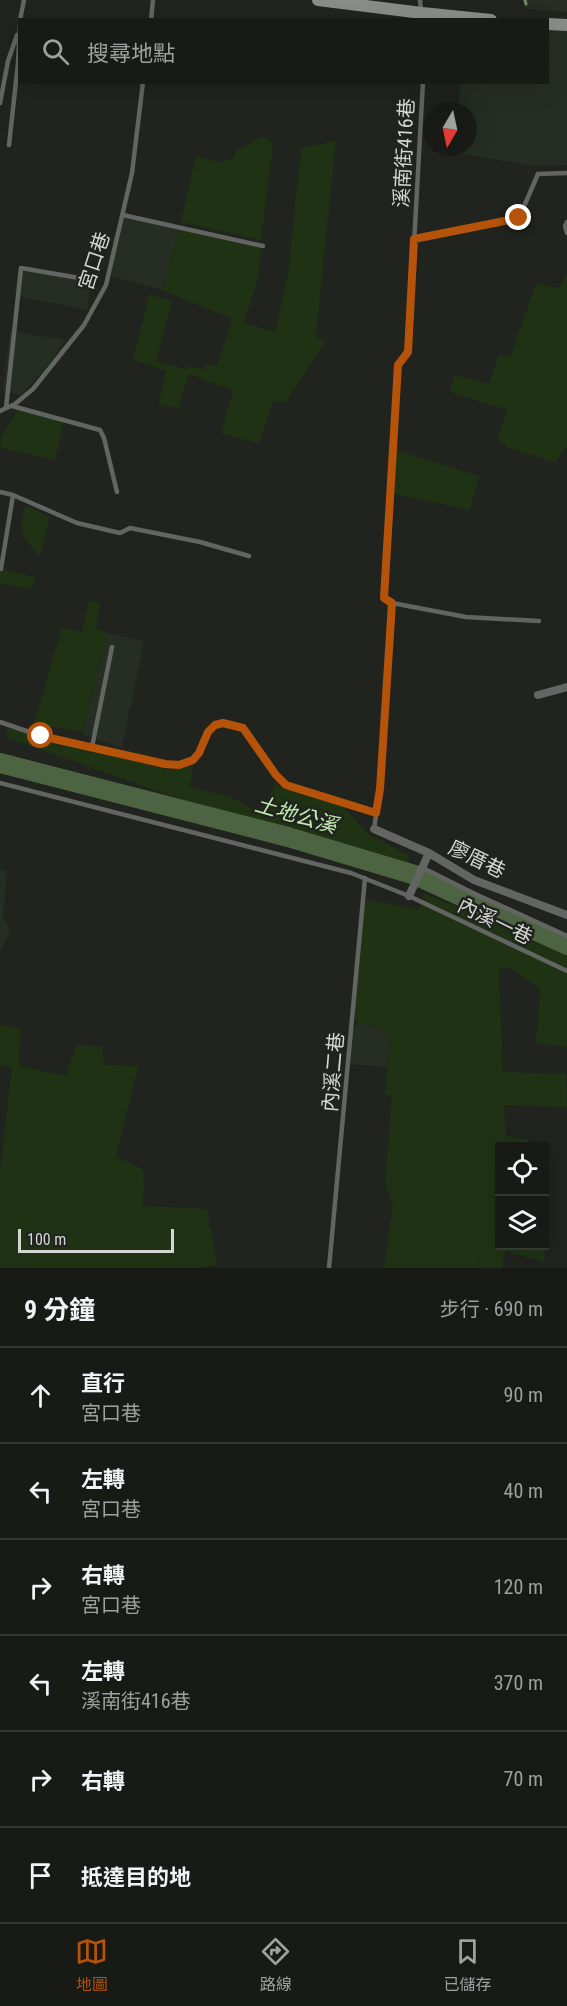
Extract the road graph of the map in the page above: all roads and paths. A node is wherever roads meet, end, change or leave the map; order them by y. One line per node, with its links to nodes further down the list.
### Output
1 (24, 0): 6 (lane)
2 (153, 0): 7 (lane)
3 (318, 0): 5 (street)
4 (420, 0): 5 (lane)
5 (422, 16): 8 (street)
6 (20, 18)
7 (151, 18)
8 (457, 18)
9 (549, 24): 10 (street)
10 (567, 26)
11 (18, 27): 15 (lane)
12 (18, 63): 17 (lane)
13 (143, 84): 19 (lane, 宮口巷)
14 (423, 84): 22 (lane, 溪南街416巷)
15 (0, 95): 16 (lane)
16 (0, 103)
17 (9, 145)
18 (567, 173): 22 (lane)
19 (123, 215): 23 (lane); 25 (lane, 宮口巷)
20 (567, 222): 21 (lane)
21 (567, 233)
22 (414, 239): 32 (lane, 溪南街416巷)
23 (263, 246)
24 (86, 279): 26 (lane)
25 (12, 405): 26 (lane, 宮口巷); 28 (lane)
26 (3, 410)
27 (0, 492): 29 (lane)
28 (117, 492)
29 (13, 495): 30 (lane); 31 (lane)
30 (249, 556)
31 (1, 569)
32 (392, 603): 33 (lane); 40 (lane, 溪南街416巷)
33 (539, 621)
34 (112, 647): 38 (lane)
35 (567, 687): 36 (street)
36 (538, 695)
37 (0, 722): 38 (lane)
38 (92, 747): 40 (lane)
39 (0, 783): 44 (lane, 內溪一巷)
40 (376, 813): 41 (lane, 溪南街416巷)
41 (374, 829): 42 (street, 廖厝巷)
42 (429, 853): 43 (street); 46 (street, 廖厝巷)
43 (423, 868): 45 (street); 47 (lane)
44 (365, 878): 45 (lane, 內溪一巷); 49 (lane, 內溪二巷)
45 (412, 893): 48 (lane, 內溪一巷)
46 (567, 915)
47 (567, 936)
48 (567, 971)
49 (329, 1268)

